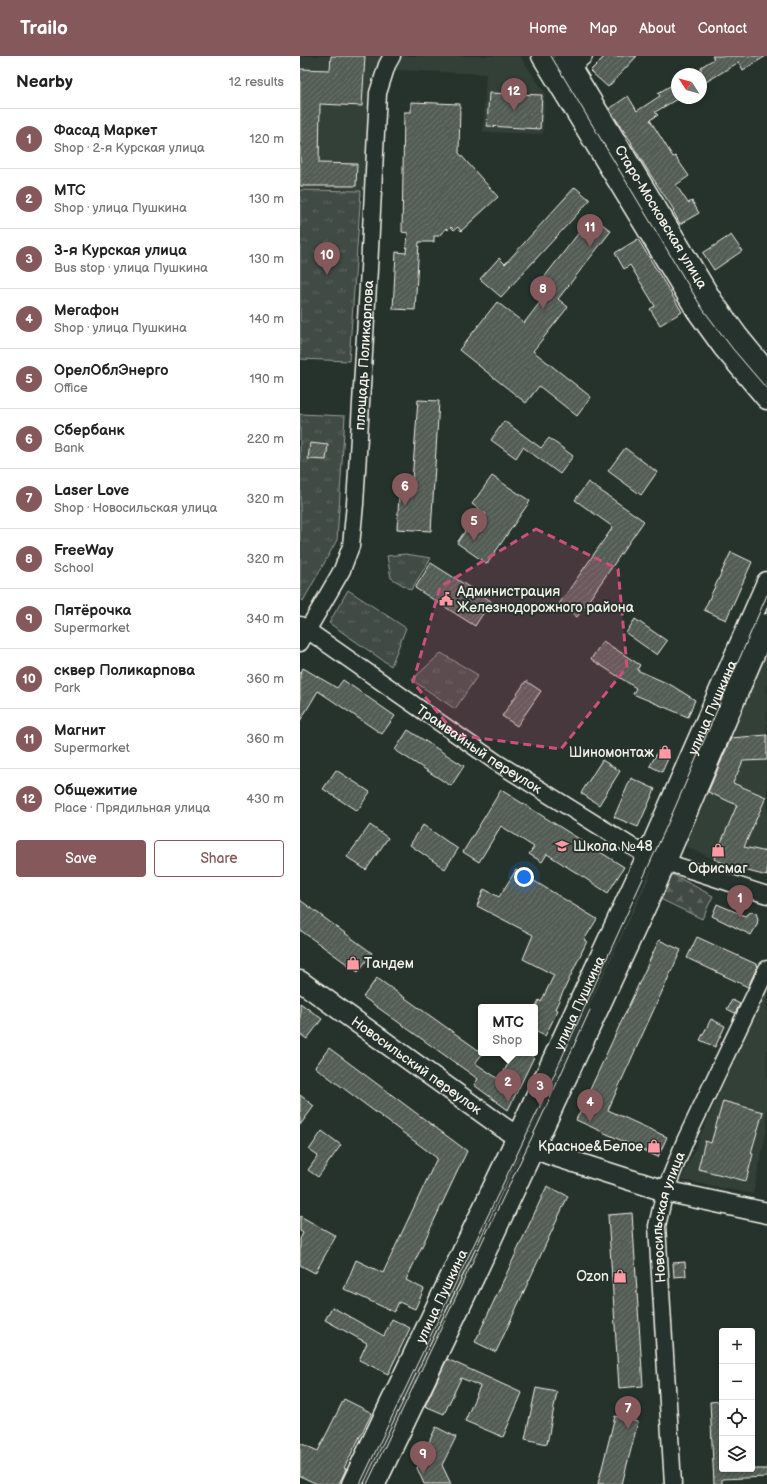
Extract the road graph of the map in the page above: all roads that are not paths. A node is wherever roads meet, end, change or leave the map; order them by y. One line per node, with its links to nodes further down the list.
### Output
1 (392, 56): 8 (street, площадь Поликарпова)
2 (542, 56): 3 (main road)
3 (569, 65): 4 (main road, Старо-Московская улица); 5 (main road)
4 (767, 372)
5 (767, 399)
6 (767, 582): 9 (main road, улица Пушкина)
7 (767, 624): 10 (main road, улица Пушкина)
8 (302, 633): 9 (street, Трамвайный переулок)
9 (647, 856): 10 (street, Трамвайный переулок); 14 (main road, улица Пушкина)
10 (665, 863): 11 (street, Трамвайный переулок); 15 (main road, улица Пушкина)
11 (767, 895)
12 (767, 969): 16 (street, Новосильская улица)
13 (300, 982): 14 (main road, Новосильский переулок)
14 (517, 1137): 15 (main road, Новосильский переулок); 18 (main road, улица Пушкина)
15 (534, 1148): 16 (main road, Новосильский переулок); 19 (main road, улица Пушкина)
16 (665, 1191): 17 (main road, Новосильский переулок); 20 (street, Новосильская улица)
17 (767, 1213)
18 (352, 1484)
19 (375, 1484)
20 (673, 1484)

